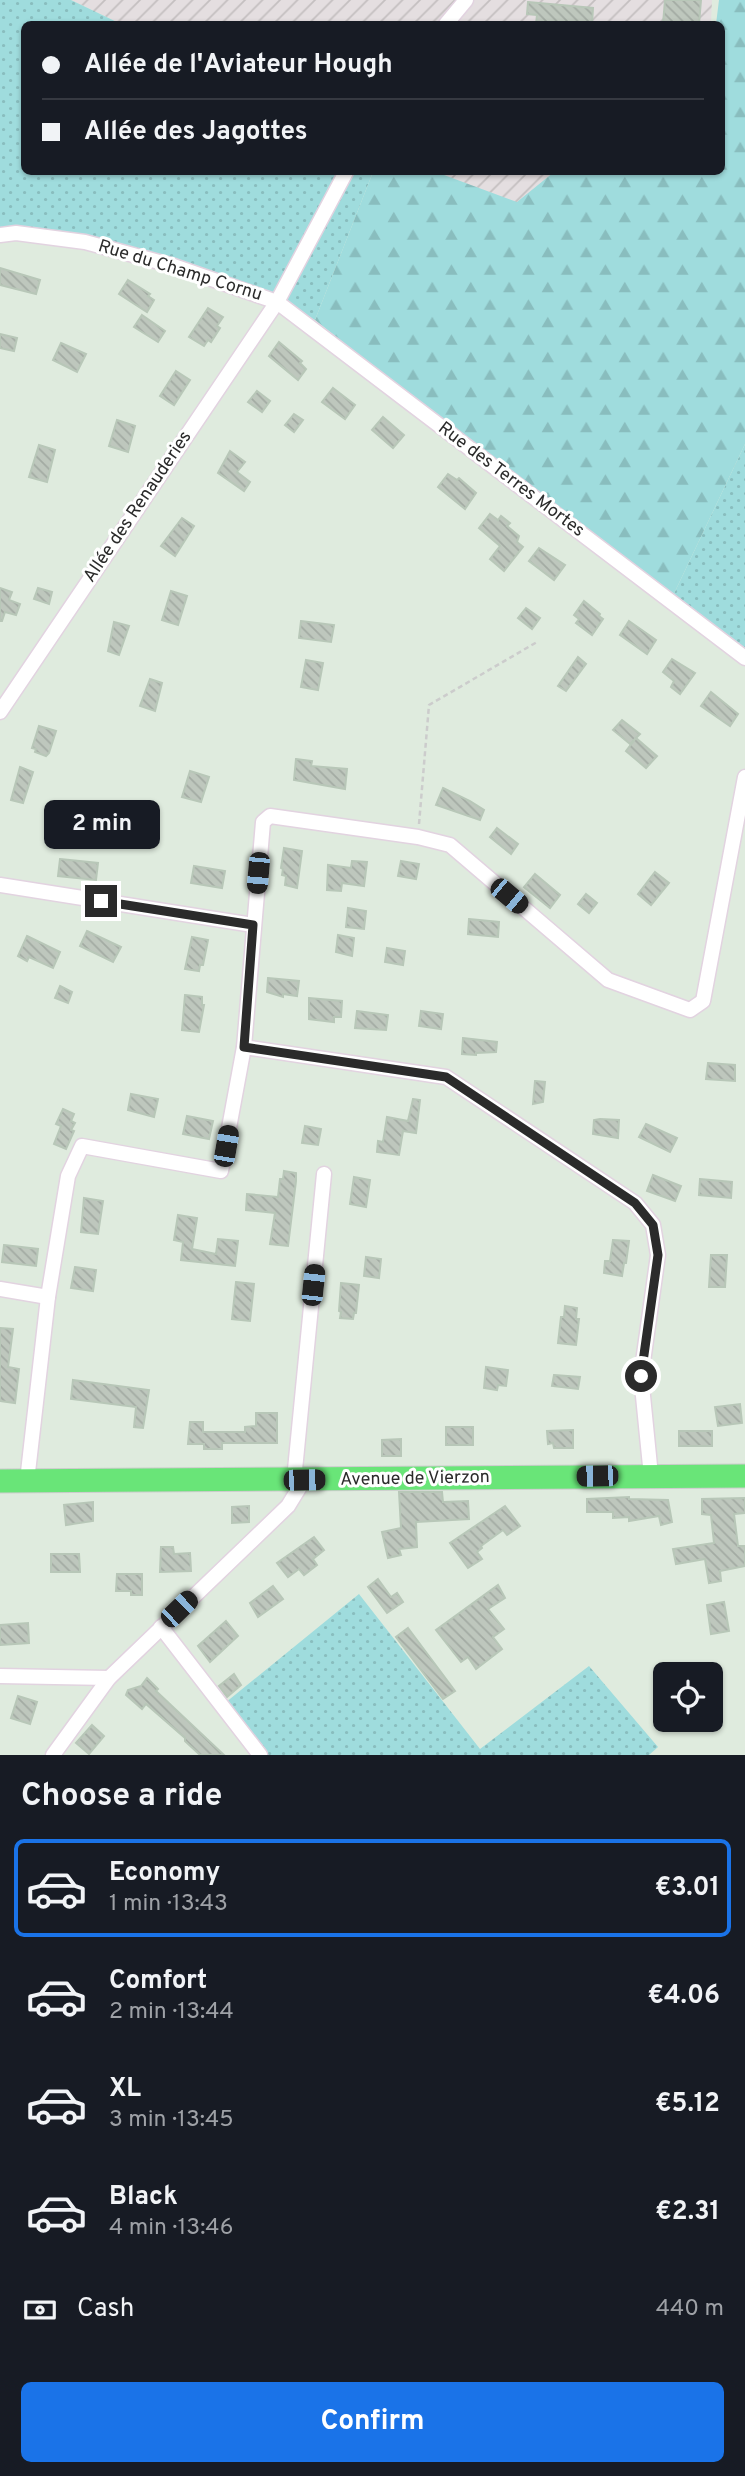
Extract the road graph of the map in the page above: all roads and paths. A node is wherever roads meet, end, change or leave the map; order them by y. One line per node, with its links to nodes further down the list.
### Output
1 (466, 0): 2 (street)
2 (448, 21)
3 (344, 175): 5 (street, Allée des Renauderies)
4 (0, 235): 5 (street, Rue du Champ Cornu)
5 (277, 302): 7 (street, Rue des Terres Mortes); 8 (street, Allée des Renauderies)
6 (537, 642): 10 (path)
7 (745, 658)
8 (0, 712)
9 (745, 777): 10 (street)
10 (418, 837): 12 (street)
11 (0, 885): 12 (street)
12 (253, 925): 13 (street)
13 (244, 1047): 16 (street); 17 (street)
14 (324, 1174): 19 (street)
15 (0, 1289): 16 (street)
16 (48, 1297): 21 (street)
17 (651, 1476): 18 (main road, Avenue de Vierzon); 19 (main road, Avenue de Vierzon)
18 (745, 1476)
19 (299, 1480): 21 (main road, Avenue de Vierzon); 22 (street)
20 (0, 1481): 21 (main road, Avenue de Vierzon)
21 (27, 1481)
22 (161, 1627): 24 (street); 26 (street)
23 (0, 1676): 24 (street)
24 (109, 1678): 25 (street)
25 (53, 1755)
26 (260, 1755)

